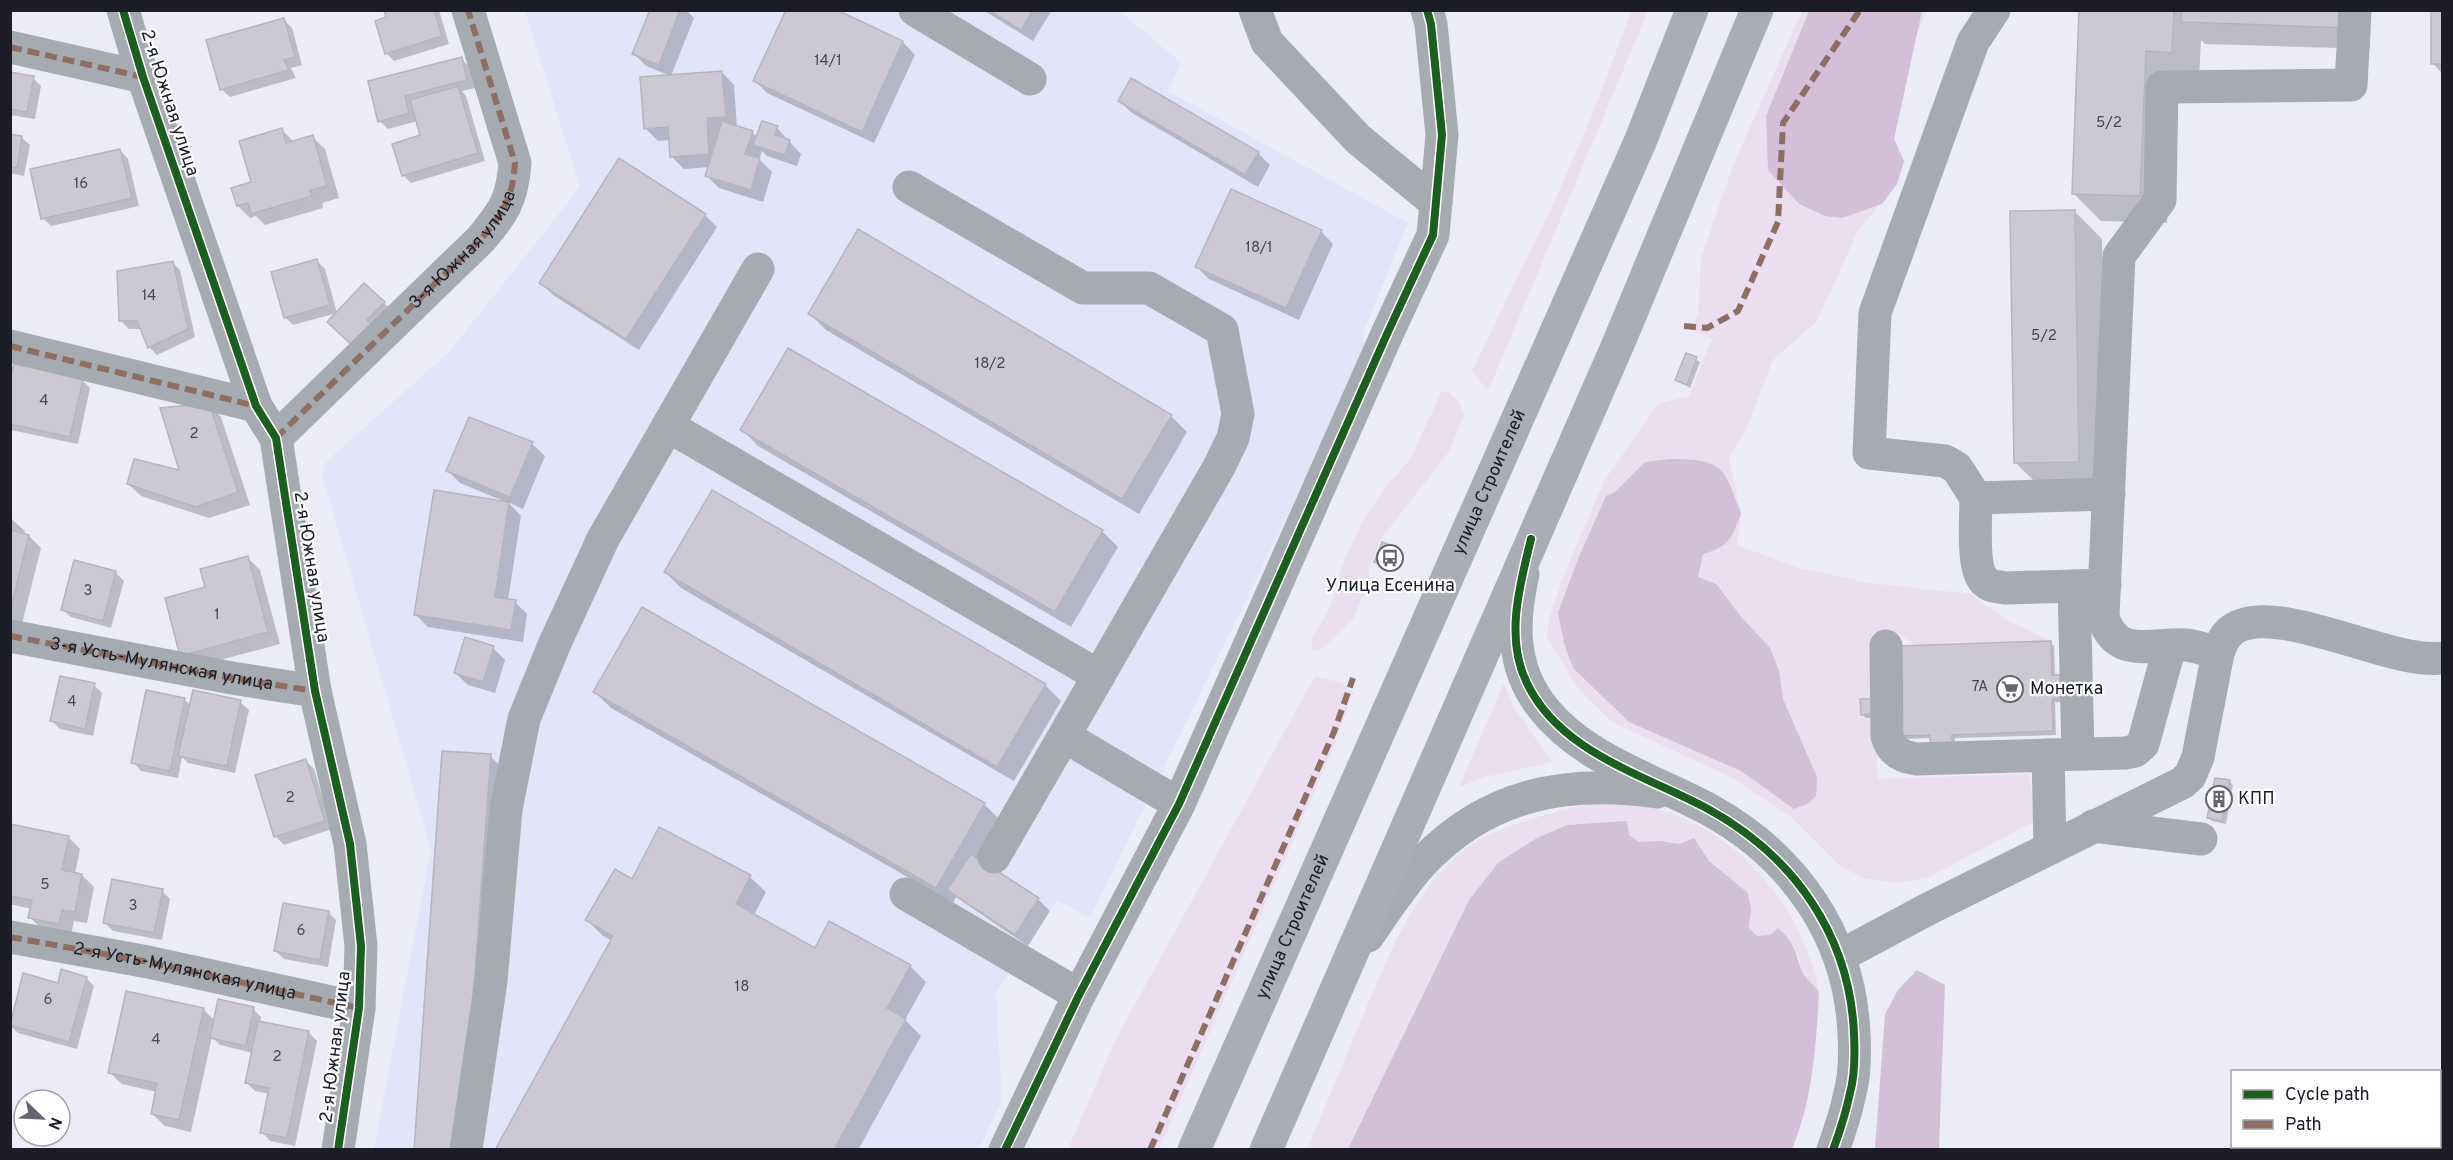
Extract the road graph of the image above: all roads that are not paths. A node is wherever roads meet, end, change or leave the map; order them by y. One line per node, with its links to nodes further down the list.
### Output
1 (123, 10): 11 (street, 2-я Южная улица)
2 (468, 10): 19 (street, 3-я Южная улица)
3 (915, 10): 12 (street)
4 (1255, 10): 14 (street)
5 (1427, 10): 14 (street)
6 (1692, 10): 49 (main road, улица Строителей)
7 (1757, 10): 22 (main road)
8 (1994, 10): 21 (street)
9 (2355, 10): 20 (street)
10 (10, 47): 11 (street)
11 (143, 77): 17 (street, 2-я Южная улица)
12 (1030, 79)
13 (909, 187): 29 (street)
14 (1436, 203): 34 (street)
15 (758, 270): 18 (street)
16 (10, 346): 17 (street)
17 (256, 406): 19 (street, 2-я Южная улица)
18 (668, 426): 29 (street); 47 (street)
19 (276, 438): 30 (street, 2-я Южная улица)
20 (2109, 494): 21 (street); 23 (street)
21 (1976, 498): 23 (street)
22 (1531, 539): 33 (street); 42 (main road)
23 (2089, 585): 26 (street); 32 (street)
24 (10, 636): 30 (street, 3-я Усть-Мулянская улица)
25 (1886, 646): 32 (street)
26 (2170, 646): 27 (street); 32 (street)
27 (2218, 653): 28 (street); 35 (street)
28 (2442, 658)
29 (1099, 676): 31 (street)
30 (315, 691): 44 (street, 2-я Южная улица)
31 (1064, 736): 34 (street); 38 (street)
32 (2063, 755): 37 (street)
33 (1679, 795): 41 (street); 42 (street)
34 (1179, 804): 43 (street)
35 (2093, 826): 36 (street); 37 (street)
36 (2201, 838)
37 (2050, 848): 41 (street)
38 (994, 856)
39 (906, 894): 43 (street)
40 (10, 937): 44 (street, 2-я Усть-Мулянская улица)
41 (1840, 956): 45 (street)
42 (1335, 987): 50 (main road)
43 (1079, 995): 48 (street)
44 (359, 1008): 46 (street, 2-я Южная улица)
45 (1851, 1091): 51 (street); 52 (street)
46 (338, 1149)
47 (466, 1149)
48 (1005, 1149)
49 (1194, 1149)
50 (1266, 1149)
51 (1833, 1149)
52 (1846, 1149)

